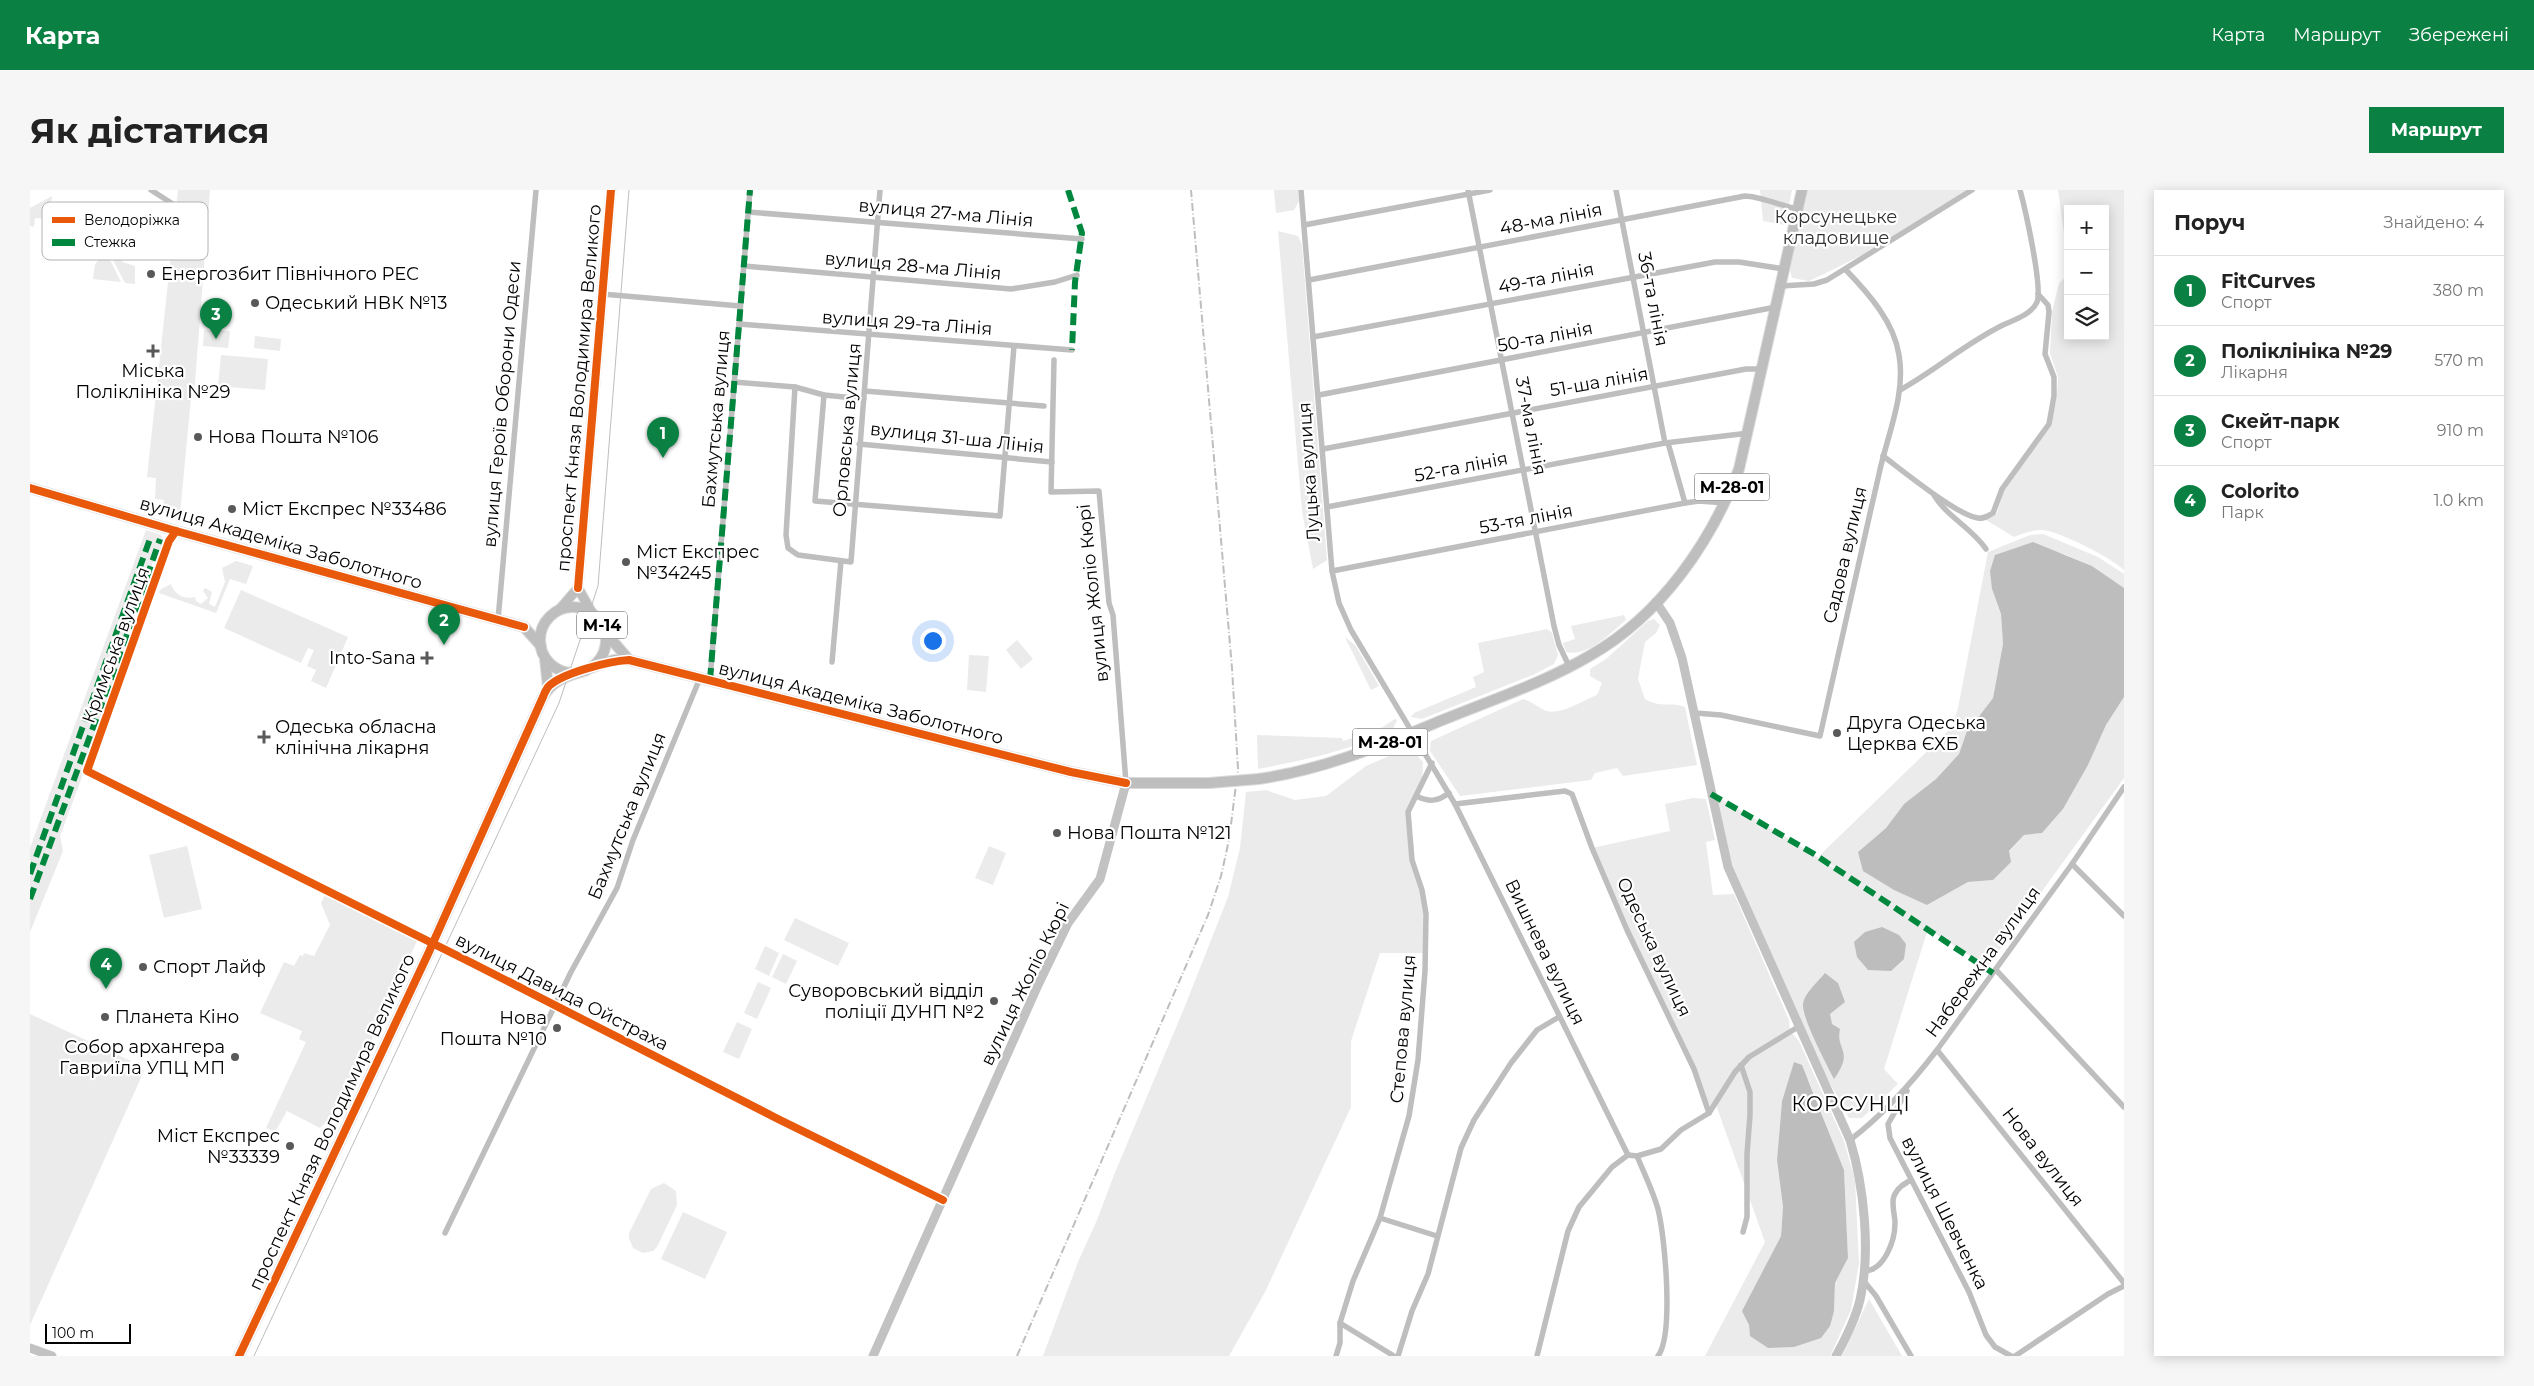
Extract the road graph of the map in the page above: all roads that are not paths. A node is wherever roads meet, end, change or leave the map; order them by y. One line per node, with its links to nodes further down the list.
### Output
1 (151, 190): 13 (street)
2 (536, 190): 78 (street, вулиця Героїв Оборони Одеси)
3 (611, 190): 29 (main road, проспект Князя Володимира Великого / М-14)
4 (750, 190): 15 (street, Бахмутська вулиця)
5 (880, 190): 17 (street, Орловська вулиця)
6 (1301, 190): 18 (street, Луцька вулиця)
7 (1490, 190): 12 (street)
8 (1616, 190): 16 (street, 36-та лінія)
9 (1802, 190): 14 (highway, М-28-01)
10 (1972, 190): 23 (street)
11 (2020, 190): 30 (street)
12 (1468, 192): 18 (street); 20 (street, 37-ма лінія)
13 (170, 202)
14 (1798, 209): 16 (street, 48-ма лінія); 22 (highway, М-28-01)
15 (748, 212): 17 (street, вулиця 27-ма Лінія); 21 (street, Бахмутська вулиця)
16 (1623, 220): 20 (street, 48-ма лінія); 25 (street, 36-та лінія)
17 (876, 222): 19 (street, вулиця 27-ма Лінія); 26 (street, Орловська вулиця)
18 (1304, 225): 27 (street, Луцька вулиця)
19 (1082, 239)
20 (1479, 248): 27 (street, 48-ма лінія); 31 (street, 37-ма лінія)
21 (744, 266): 26 (street, вулиця 28-ма Лінія); 32 (street, Бахмутська вулиця)
22 (1784, 269): 25 (street, 49-та лінія); 28 (highway, М-28-01)
23 (1846, 270): 28 (street); 46 (street, Садова вулиця)
24 (1077, 275): 26 (street, вулиця 28-ма Лінія)
25 (1633, 276): 31 (street, 49-та лінія); 35 (street, 36-та лінія)
26 (873, 278): 36 (street, Орловська вулиця)
27 (1309, 280): 37 (street, Луцька вулиця)
28 (1781, 286): 33 (highway, М-28-01)
29 (602, 294): 32 (street); 73 (main road, проспект Князя Володимира Великого / М-14)
30 (2038, 294): 46 (street); 63 (street)
31 (1492, 304): 37 (street, 49-та лінія); 41 (street, 37-ма лінія)
32 (740, 306): 34 (street, Бахмутська вулиця)
33 (1776, 307): 35 (street, 50-та лінія); 42 (highway, М-28-01)
34 (739, 324): 36 (street, вулиця 29-та Лінія); 43 (street, Бахмутська вулиця)
35 (1644, 333): 41 (street, 50-та лінія); 45 (street, 36-та лінія)
36 (870, 335): 38 (street, вулиця 29-та Лінія); 47 (street, Орловська вулиця)
37 (1313, 336): 49 (street, Луцька вулиця)
38 (1014, 346): 39 (street, вулиця 29-та Лінія); 51 (street)
39 (1072, 350)
40 (1054, 360): 60 (street)
41 (1503, 360): 49 (street, 50-та лінія); 53 (street, 37-ма лінія)
42 (1763, 369): 45 (street, 51-ша лінія); 54 (highway, М-28-01)
43 (734, 382): 44 (street); 86 (street, Бахмутська вулиця)
44 (795, 387): 48 (street); 71 (street)
45 (1655, 387): 53 (street, 51-ша лінія); 55 (street, 36-та лінія)
46 (1900, 390): 58 (street, Садова вулиця)
47 (865, 391): 50 (street, Орловська вулиця); 51 (street)
48 (824, 395): 50 (street); 66 (street)
49 (1318, 395): 57 (street, Луцька вулиця)
50 (864, 399): 56 (street, Орловська вулиця)
51 (1010, 404): 52 (street); 59 (street)
52 (1044, 406)
53 (1512, 412): 57 (street, 51-ша лінія); 61 (street, 37-ма лінія)
54 (1749, 433): 55 (street, 52-га лінія); 65 (highway, М-28-01)
55 (1667, 443): 61 (street, 52-га лінія); 64 (street, 36-та лінія)
56 (859, 444): 59 (street, вулиця 31-ша Лінія); 66 (street, Орловська вулиця)
57 (1322, 449): 67 (street, Луцька вулиця)
58 (1883, 456): 63 (street); 88 (street, Садова вулиця)
59 (1006, 458): 60 (street, вулиця 31-ша Лінія); 66 (street)
60 (1052, 462): 92 (street, вулиця Жоліо Кюрі)
61 (1525, 470): 67 (street, 52-га лінія); 69 (street, 37-ма лінія)
62 (30, 488): 68 (highway, вулиця Академіка Заболотного)
63 (1931, 490): 70 (street)
64 (1684, 503): 65 (street, 53-тя лінія); 69 (street, 53-тя лінія)
65 (1726, 503): 74 (highway, М-28-01)
66 (856, 504): 71 (street, Орловська вулиця)
67 (1327, 507): 72 (street, Луцька вулиця)
68 (176, 531): 78 (highway, вулиця Академіка Заболотного); 91 (street, Кримська вулиця)
69 (1536, 532): 72 (street, 53-тя лінія); 84 (street, 37-ма лінія)
70 (1986, 549)
71 (841, 561): 83 (street)
72 (1332, 571): 89 (street, Луцька вулиця)
73 (578, 588): 75 (main road, проспект Князя Володимира Великого / М-14); 76 (main road, проспект Князя Володимира Великого / М-14)
74 (1656, 602): 84 (highway, М-28-01); 88 (street)
75 (559, 610): 76 (highway, М-14); 77 (highway, М-14)
76 (592, 613): 80 (highway, М-14)
77 (550, 616): 79 (highway); 81 (highway)
78 (498, 620): 79 (highway, вулиця Академіка Заболотного)
79 (524, 627): 81 (highway)
80 (605, 631): 82 (highway); 85 (highway, М-14)
81 (542, 651): 85 (highway); 87 (highway)
82 (629, 660): 85 (highway, вулиця Академіка Заболотного / М-28-01); 86 (highway, вулиця Академіка Заболотного / М-28-01)
83 (832, 662)
84 (1569, 666): 89 (highway, М-28-01)
85 (585, 670): 87 (highway, М-14)
86 (705, 679): 92 (highway, вулиця Академіка Заболотного / М-28-01); 101 (street, Бахмутська вулиця)
87 (548, 687): 99 (highway, проспект Князя Володимира Великого)
88 (1694, 713): 103 (street)
89 (1412, 732): 90 (street, Луцька вулиця); 92 (highway, вулиця Академіка Заболотного / М-28-01, bridge)
90 (1432, 763): 94 (street, Вишнева вулиця); 95 (street, Степова вулиця)
91 (87, 771): 99 (street, вулиця Давида Ойстраха)
92 (1126, 783): 113 (street, вулиця Жоліо Кюрі)
93 (2124, 787): 97 (street, Набережна вулиця)
94 (1449, 793): 95 (street); 96 (street, Вишнева вулиця)
95 (1416, 796): 114 (street, Степова вулиця)
96 (1455, 804): 102 (street, Вишнева вулиця); 108 (street, Одеська вулиця)
97 (2072, 864): 98 (street); 100 (street, Набережна вулиця)
98 (2124, 916)
99 (433, 944): 101 (street, вулиця Давида Ойстраха); 123 (highway, проспект Князя Володимира Великого)
100 (1996, 970): 104 (street, Набережна вулиця); 107 (street)
101 (555, 1006): 113 (street, вулиця Давида Ойстраха); 116 (street, Бахмутська вулиця)
102 (1559, 1017): 110 (street, Вишнева вулиця); 117 (street)
103 (1798, 1027): 105 (street); 109 (street)
104 (1937, 1050): 106 (street, Набережна вулиця); 119 (street, Нова вулиця)
105 (1741, 1065): 108 (street); 115 (street)
106 (1916, 1077): 109 (street, Набережна вулиця); 112 (street, вулиця Шевченка)
107 (2124, 1107)
108 (1709, 1113): 111 (street)
109 (1850, 1140): 118 (street)
110 (1628, 1155): 111 (street); 127 (street)
111 (1637, 1156): 128 (street)
112 (1911, 1180): 118 (street); 131 (street, вулиця Шевченка)
113 (943, 1200): 124 (street, вулиця Жоліо Кюрі)
114 (1380, 1218): 117 (street); 120 (street, Степова вулиця)
115 (1743, 1232)
116 (445, 1234)
117 (1437, 1236): 126 (street)
118 (1864, 1276): 129 (street); 130 (street)
119 (2124, 1284): 132 (street)
120 (1340, 1323): 125 (street, Степова вулиця); 126 (street)
121 (30, 1348): 122 (street)
122 (52, 1356)
123 (239, 1356)
124 (873, 1356)
125 (1336, 1356)
126 (1396, 1356)
127 (1537, 1356)
128 (1658, 1356)
129 (1836, 1356)
130 (1911, 1356)
131 (2011, 1356)
132 (2015, 1356)

